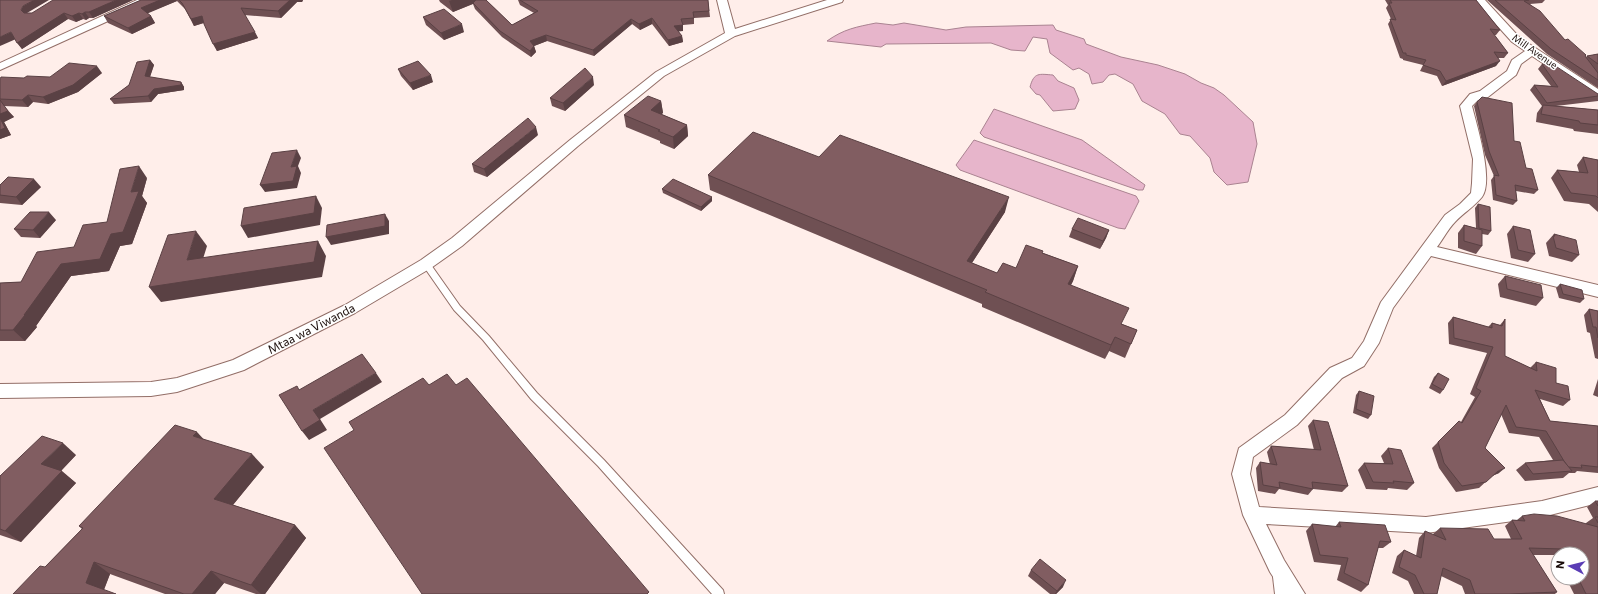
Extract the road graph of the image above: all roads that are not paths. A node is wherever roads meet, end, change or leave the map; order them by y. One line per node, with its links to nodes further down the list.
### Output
1 (146, 0): 7 (street)
2 (722, 0): 5 (street)
3 (838, 0): 5 (street, Mtaa wa Viwanda)
4 (1479, 0): 6 (street, Mill Avenue)
5 (731, 34): 10 (street, Mtaa wa Viwanda)
6 (1533, 50): 8 (street, Mill Avenue); 9 (street)
7 (0, 67)
8 (1598, 94)
9 (1428, 250): 11 (street); 14 (street)
10 (426, 264): 12 (street, Mtaa wa Viwanda); 16 (lane)
11 (1598, 291)
12 (0, 391)
13 (1598, 495): 14 (street)
14 (1252, 515): 15 (street)
15 (1277, 566): 17 (lane); 18 (street)
16 (719, 594)
17 (1280, 594)
18 (1295, 594)

